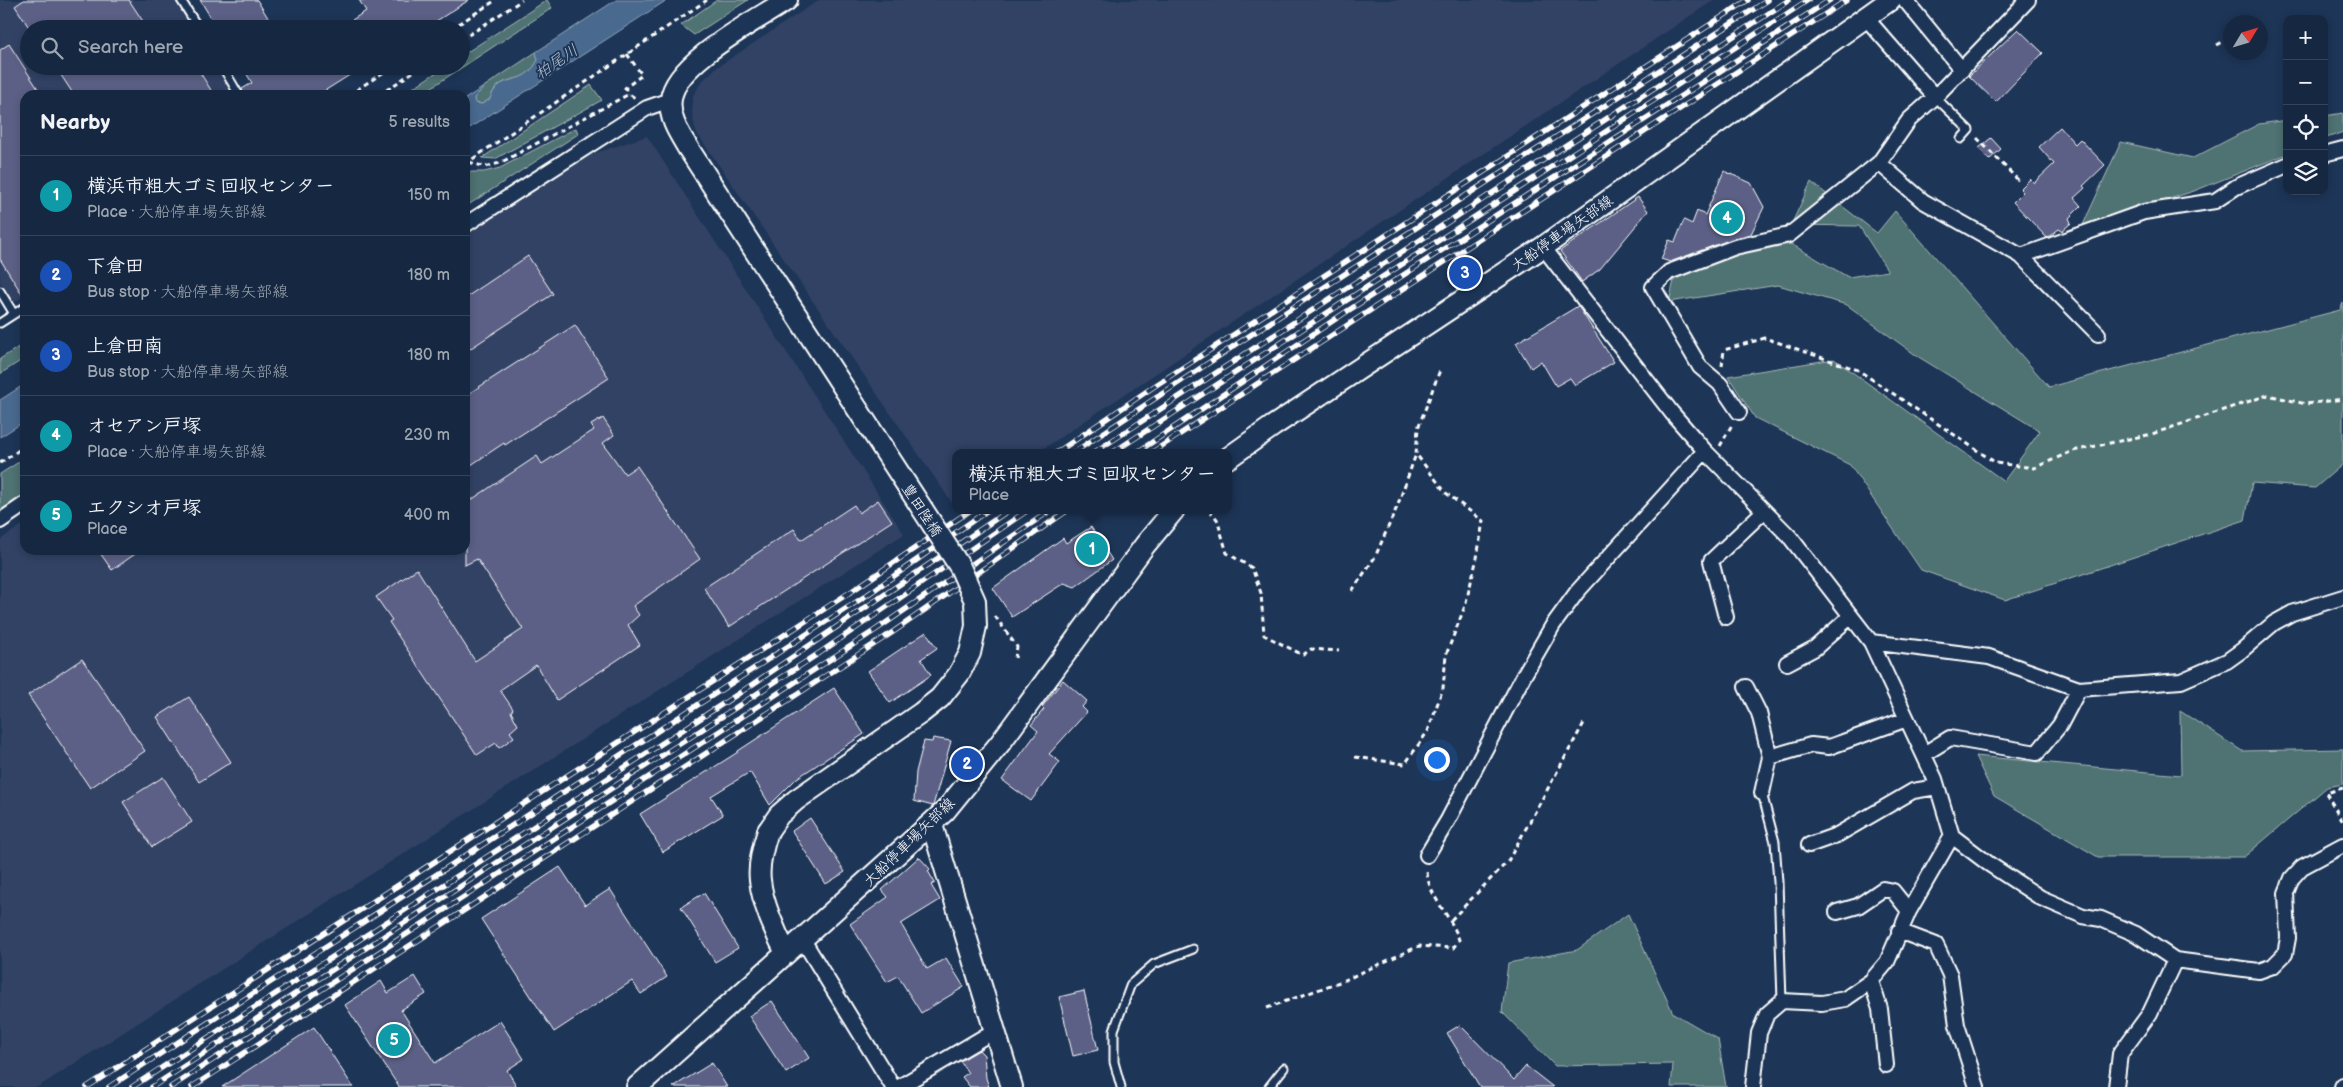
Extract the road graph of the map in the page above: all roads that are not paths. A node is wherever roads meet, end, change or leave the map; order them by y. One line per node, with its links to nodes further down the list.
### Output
1 (181, 0): 7 (lane)
2 (787, 0): 12 (main road)
3 (1890, 0): 6 (main road, 大船停車場矢部線)
4 (1905, 0): 8 (street)
5 (2028, 0): 8 (street)
6 (1866, 18): 11 (street); 19 (main road, 大船停車場矢部線)
7 (193, 20)
8 (1962, 70): 11 (street)
9 (227, 75): 10 (lane)
10 (236, 90)
11 (1935, 97): 13 (lane); 16 (street)
12 (670, 100): 18 (street); 55 (main road, 豊田陸橋, bridge)
13 (1961, 139)
14 (2343, 149): 15 (street)
15 (2328, 153)
16 (1879, 163): 20 (street); 26 (street)
17 (2283, 167): 20 (street)
18 (470, 222)
19 (1543, 246): 27 (main road, 大船停車場矢部線); 28 (street)
20 (2021, 256): 25 (street)
21 (0, 291): 23 (lane)
22 (20, 310): 23 (lane)
23 (14, 314): 24 (lane)
24 (0, 323)
25 (2098, 334)
26 (1739, 412)
27 (1232, 455)
28 (1709, 455): 30 (street); 49 (street)
29 (20, 507): 32 (street)
30 (1764, 511): 34 (street); 35 (street)
31 (1171, 514): 45 (main road, 大船停車場矢部線)
32 (0, 521)
33 (2343, 598): 39 (street)
34 (1851, 616): 36 (street); 37 (street)
35 (1726, 617)
36 (1871, 642): 39 (street); 40 (street)
37 (1787, 663)
38 (1746, 687): 42 (street)
39 (2079, 689): 41 (street)
40 (1907, 719): 41 (street); 42 (street)
41 (1924, 754): 43 (street)
42 (1770, 757): 44 (street)
43 (1937, 787): 46 (street); 47 (street)
44 (1762, 793): 58 (lane)
45 (932, 824): 53 (main road, 大船停車場矢部線); 59 (main road)
46 (1952, 836): 50 (street); 56 (street)
47 (1809, 845)
48 (2343, 845): 56 (street)
49 (1427, 854)
50 (1909, 911): 51 (street); 52 (street)
51 (1836, 912)
52 (1899, 931): 57 (street); 69 (street)
53 (803, 940): 55 (main road, 大船停車場矢部線); 63 (street)
54 (1192, 949): 66 (lane)
55 (786, 953): 62 (main road, 大船停車場矢部線)
56 (2175, 960): 70 (street)
57 (1871, 982): 58 (street); 60 (street)
58 (1782, 1001): 68 (street)
59 (994, 1031): 64 (street); 65 (main road)
60 (1886, 1065)
61 (1284, 1068): 67 (lane)
62 (637, 1087)
63 (893, 1087)
64 (899, 1087)
65 (1012, 1087)
66 (1120, 1087)
67 (1269, 1087)
68 (1753, 1087)
69 (1977, 1087)
70 (2116, 1087)

